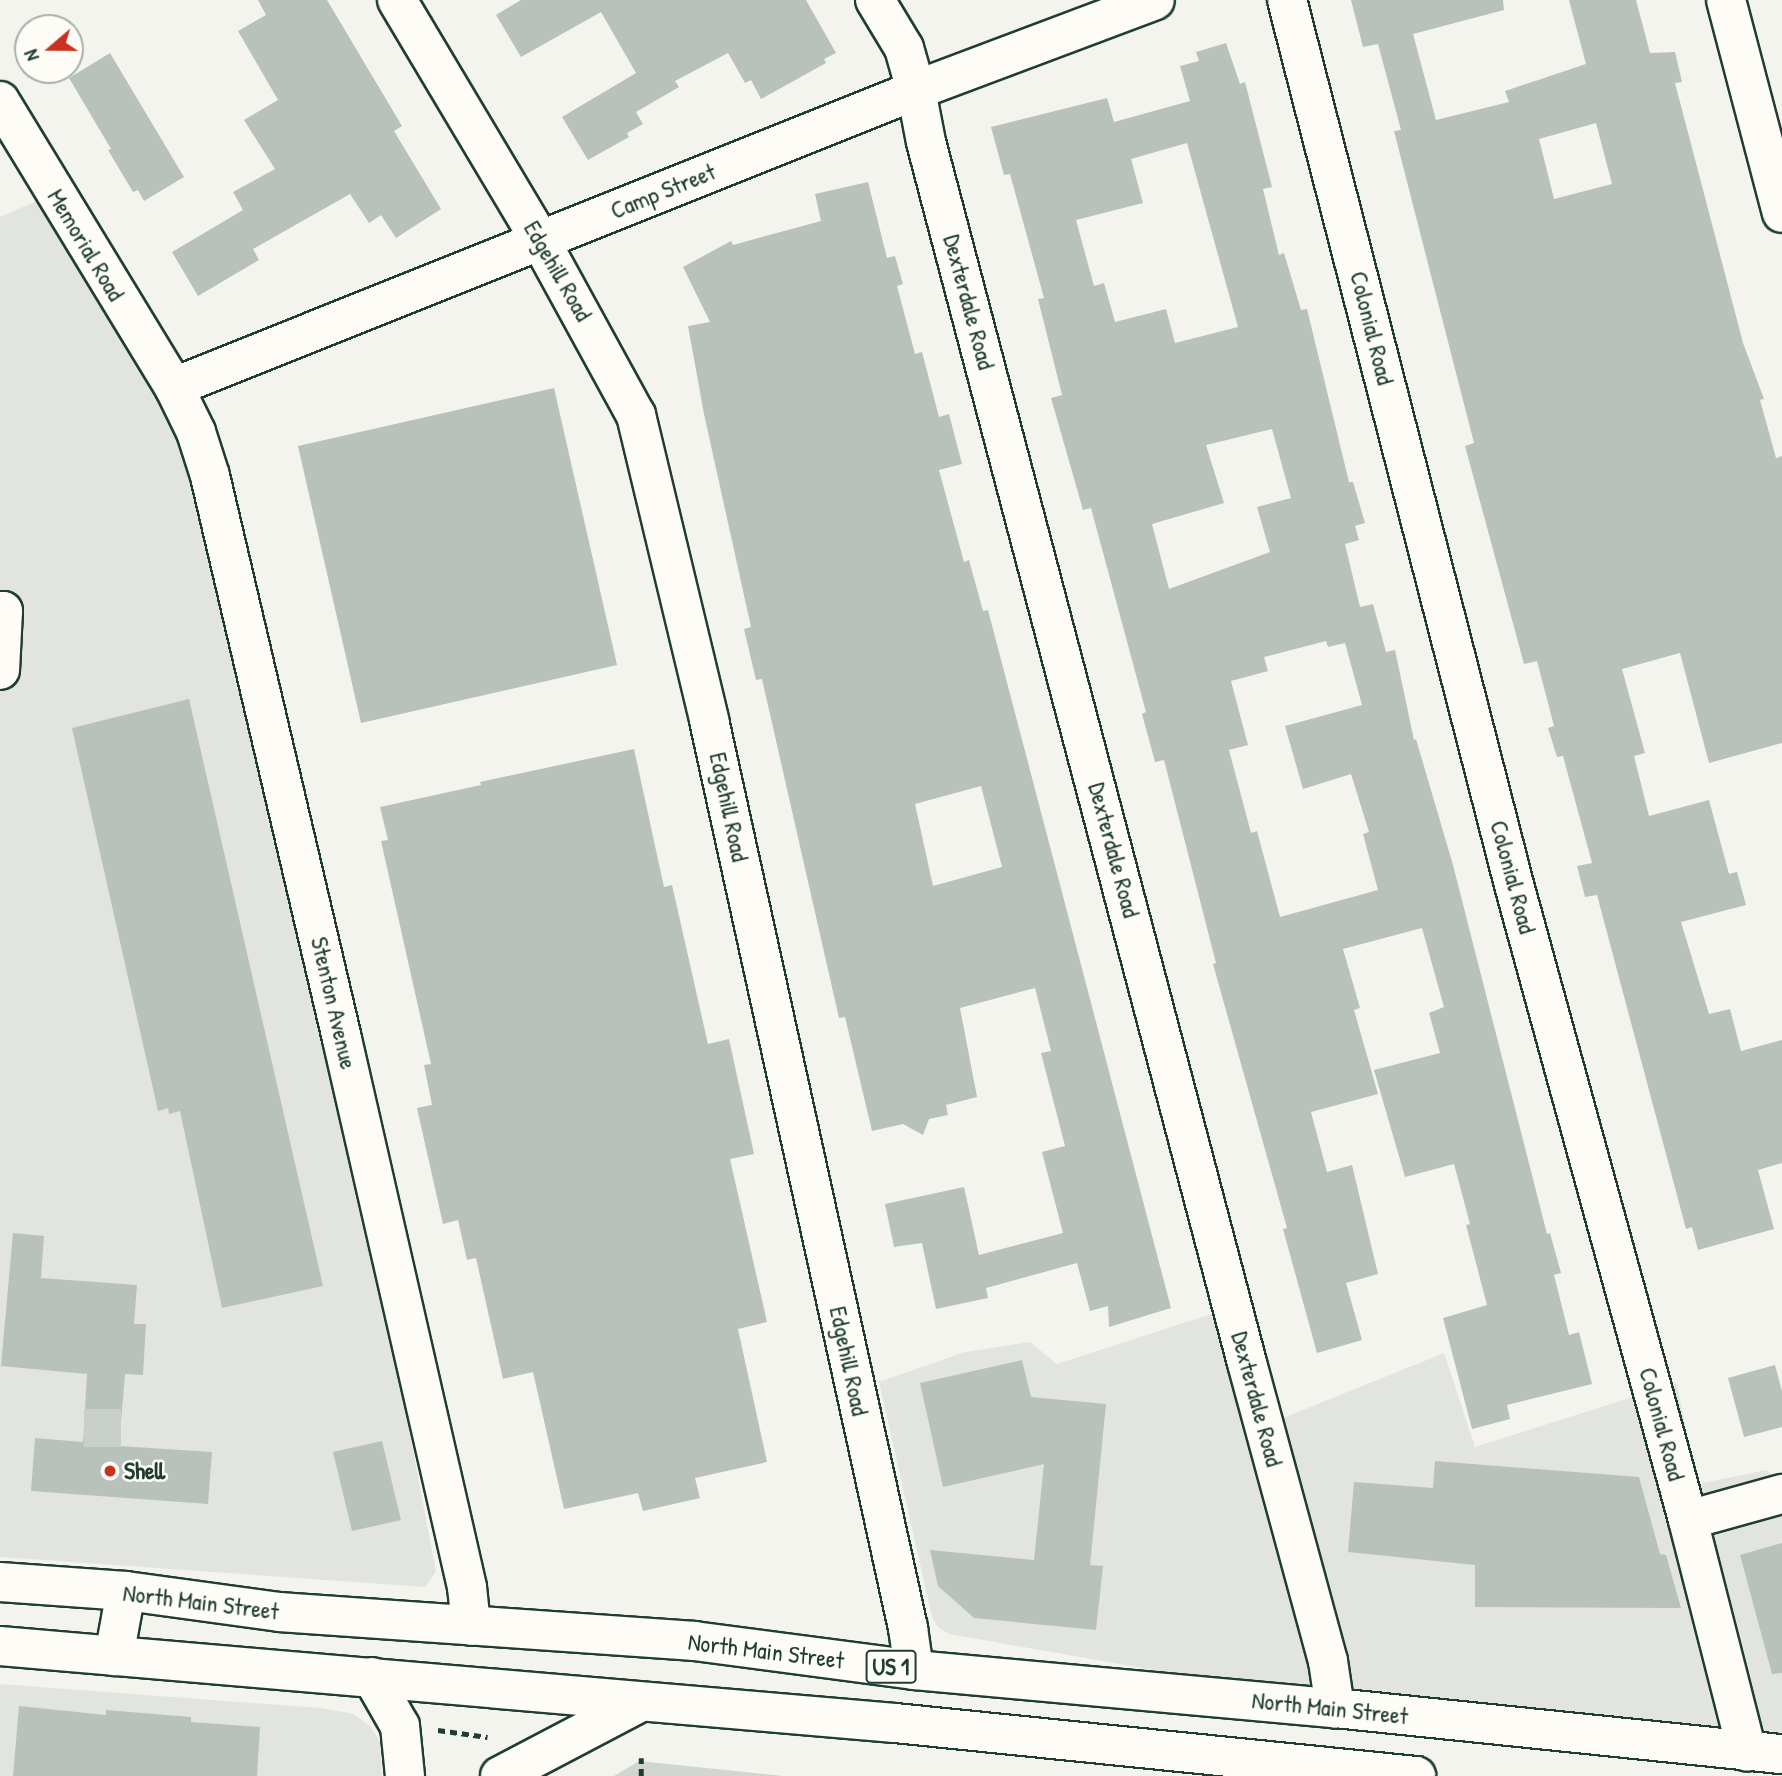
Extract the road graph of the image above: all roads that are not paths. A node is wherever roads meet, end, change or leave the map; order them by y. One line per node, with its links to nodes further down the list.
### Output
1 (397, 0): 9 (street, Edgehill Road)
2 (875, 0): 6 (street, Dexterdale Road)
3 (1155, 0): 6 (street, Camp Street)
4 (1287, 0): 14 (street, Colonial Road)
5 (1726, 0): 8 (street)
6 (916, 90): 9 (street, Camp Street); 24 (street, Dexterdale Road)
7 (0, 101): 10 (street, Memorial Road)
8 (1782, 213)
9 (540, 240): 10 (street, Camp Street); 20 (street, Edgehill Road)
10 (174, 387): 17 (street, Stenton Avenue)
11 (2, 611): 12 (street)
12 (0, 670)
13 (1782, 1494): 14 (street)
14 (1688, 1520): 26 (street, Colonial Road)
15 (0, 1582): 16 (street, North Main Street / US 1)
16 (126, 1591): 17 (street, North Main Street / US 1); 19 (street)
17 (471, 1626): 20 (street, North Main Street / US 1)
18 (0, 1646): 19 (street, US 1)
19 (114, 1656): 21 (street, US 1)
20 (914, 1670): 22 (street, North Main Street / US 1)
21 (372, 1677): 23 (street, US 1); 27 (street)
22 (1162, 1692): 24 (street, North Main Street / US 1); 25 (street)
23 (641, 1702): 25 (street, US 1); 28 (street)
24 (1335, 1708): 26 (street, North Main Street / US 1)
25 (1150, 1749): 29 (street, US 1)
26 (1765, 1753)
27 (404, 1776)
28 (500, 1776)
29 (1416, 1776)

